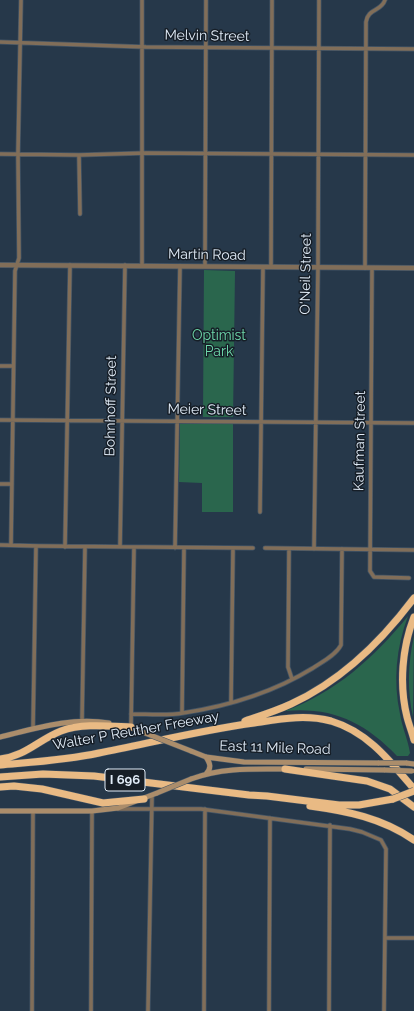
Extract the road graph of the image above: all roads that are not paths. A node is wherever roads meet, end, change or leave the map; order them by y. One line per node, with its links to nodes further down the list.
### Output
1 (21, 0): 8 (street)
2 (142, 0): 9 (street)
3 (206, 0): 10 (street)
4 (272, 0): 11 (street)
5 (319, 0): 12 (street, O'Neil Street)
6 (385, 0): 13 (street)
7 (0, 42): 8 (street, Melvin Street)
8 (20, 42): 9 (street, Melvin Street); 18 (street)
9 (142, 47): 10 (street, Melvin Street); 15 (street)
10 (206, 47): 11 (street, Melvin Street); 16 (street)
11 (272, 48): 12 (street, Melvin Street); 19 (street)
12 (319, 48): 13 (street, Melvin Street); 20 (street, O'Neil Street)
13 (366, 49): 14 (street, Melvin Street); 22 (street)
14 (414, 49)
15 (142, 153): 16 (street); 21 (street); 29 (street)
16 (206, 153): 19 (street); 31 (street)
17 (0, 154): 18 (street)
18 (18, 154): 21 (street); 26 (street)
19 (271, 154): 20 (street); 33 (street)
20 (318, 154): 22 (street); 34 (street, O'Neil Street)
21 (79, 155): 24 (street)
22 (366, 155): 23 (street); 35 (street)
23 (414, 155)
24 (80, 214)
25 (0, 265): 26 (street, Martin Road)
26 (17, 265): 27 (street, Martin Road); 39 (street)
27 (70, 265): 28 (street, Martin Road); 42 (street)
28 (125, 265): 29 (street, Martin Road); 43 (street, Bohnhoff Street)
29 (142, 266): 30 (street, Martin Road)
30 (180, 266): 31 (street, Martin Road); 44 (street)
31 (205, 266): 32 (street, Martin Road)
32 (263, 267): 33 (street, Martin Road); 45 (street)
33 (271, 267): 34 (street, Martin Road)
34 (318, 267): 35 (street, Martin Road); 46 (street, O'Neil Street)
35 (365, 268): 36 (street, Martin Road)
36 (372, 268): 37 (street, Martin Road); 47 (street, Kaufman Street)
37 (414, 268)
38 (0, 366): 39 (street)
39 (13, 366): 41 (street)
40 (0, 420): 41 (street, Meier Street)
41 (13, 420): 42 (street, Meier Street); 50 (street)
42 (67, 420): 43 (street, Meier Street); 55 (street)
43 (122, 420): 44 (street, Meier Street); 57 (street, Bohnhoff Street)
44 (177, 420): 45 (street, Meier Street); 59 (street)
45 (261, 421): 46 (street, Meier Street); 51 (street)
46 (315, 422): 47 (street, Meier Street); 65 (street, O'Neil Street)
47 (371, 423): 48 (street, Meier Street); 67 (street, Kaufman Street)
48 (414, 423)
49 (0, 484): 50 (street)
50 (12, 484): 53 (street)
51 (260, 512)
52 (0, 545): 53 (street)
53 (11, 545): 54 (street)
54 (36, 546): 55 (street); 79 (street)
55 (66, 547): 56 (street)
56 (85, 547): 57 (street); 76 (street)
57 (120, 547): 58 (street)
58 (134, 547): 59 (street); 75 (street)
59 (175, 548): 60 (street)
60 (184, 548): 61 (street); 74 (street)
61 (232, 548): 62 (street); 73 (street)
62 (253, 548)
63 (265, 548): 64 (street)
64 (288, 549): 65 (street); 72 (street)
65 (314, 549): 66 (street)
66 (342, 549): 67 (street); 72 (street)
67 (370, 549): 68 (street); 69 (street, Kaufman Street)
68 (414, 550)
69 (409, 578)
70 (414, 598): 78 (highway)
71 (414, 617): 81 (highway)
72 (292, 679): 73 (street)
73 (231, 702): 74 (street)
74 (182, 713): 75 (street)
75 (131, 714): 77 (street)
76 (82, 720): 77 (main road, East 11 Mile Road); 79 (main road, East 11 Mile Road)
77 (131, 727): 82 (main road, East 11 Mile Road, bridge); 83 (highway)
78 (228, 727): 85 (highway, Walter P Reuther Freeway / I 696); 91 (highway)
79 (33, 729): 80 (main road, East 11 Mile Road)
80 (0, 737)
81 (414, 740)
82 (206, 757): 84 (main road, East 11 Mile Road, bridge); 88 (main road)
83 (0, 759)
84 (414, 764)
85 (0, 765)
86 (285, 769): 87 (main road, East 11 Mile Road, bridge); 88 (main road, East 11 Mile Road); 95 (highway)
87 (413, 771)
88 (205, 775): 93 (main road, East 11 Mile Road, bridge)
89 (0, 777): 92 (highway, Walter P Reuther Freeway / I 696)
90 (0, 787): 94 (highway)
91 (414, 790): 92 (highway, bridge)
92 (249, 795): 104 (highway)
93 (152, 796): 94 (main road, East 11 Mile Road); 97 (street)
94 (144, 799): 96 (main road, East 11 Mile Road)
95 (414, 807)
96 (118, 808): 97 (street); 101 (main road, East 11 Mile Road)
97 (151, 809): 98 (street); 109 (street)
98 (205, 809): 102 (street); 110 (street)
99 (0, 811): 100 (main road, East 11 Mile Road)
100 (33, 811): 101 (main road, East 11 Mile Road); 107 (street)
101 (92, 811): 108 (street)
102 (270, 818): 103 (street); 111 (street)
103 (330, 825): 105 (street); 112 (street)
104 (414, 840)
105 (386, 938): 106 (street); 113 (street)
106 (414, 938)
107 (32, 1011)
108 (91, 1011)
109 (148, 1011)
110 (204, 1011)
111 (269, 1011)
112 (328, 1011)
113 (384, 1011)

